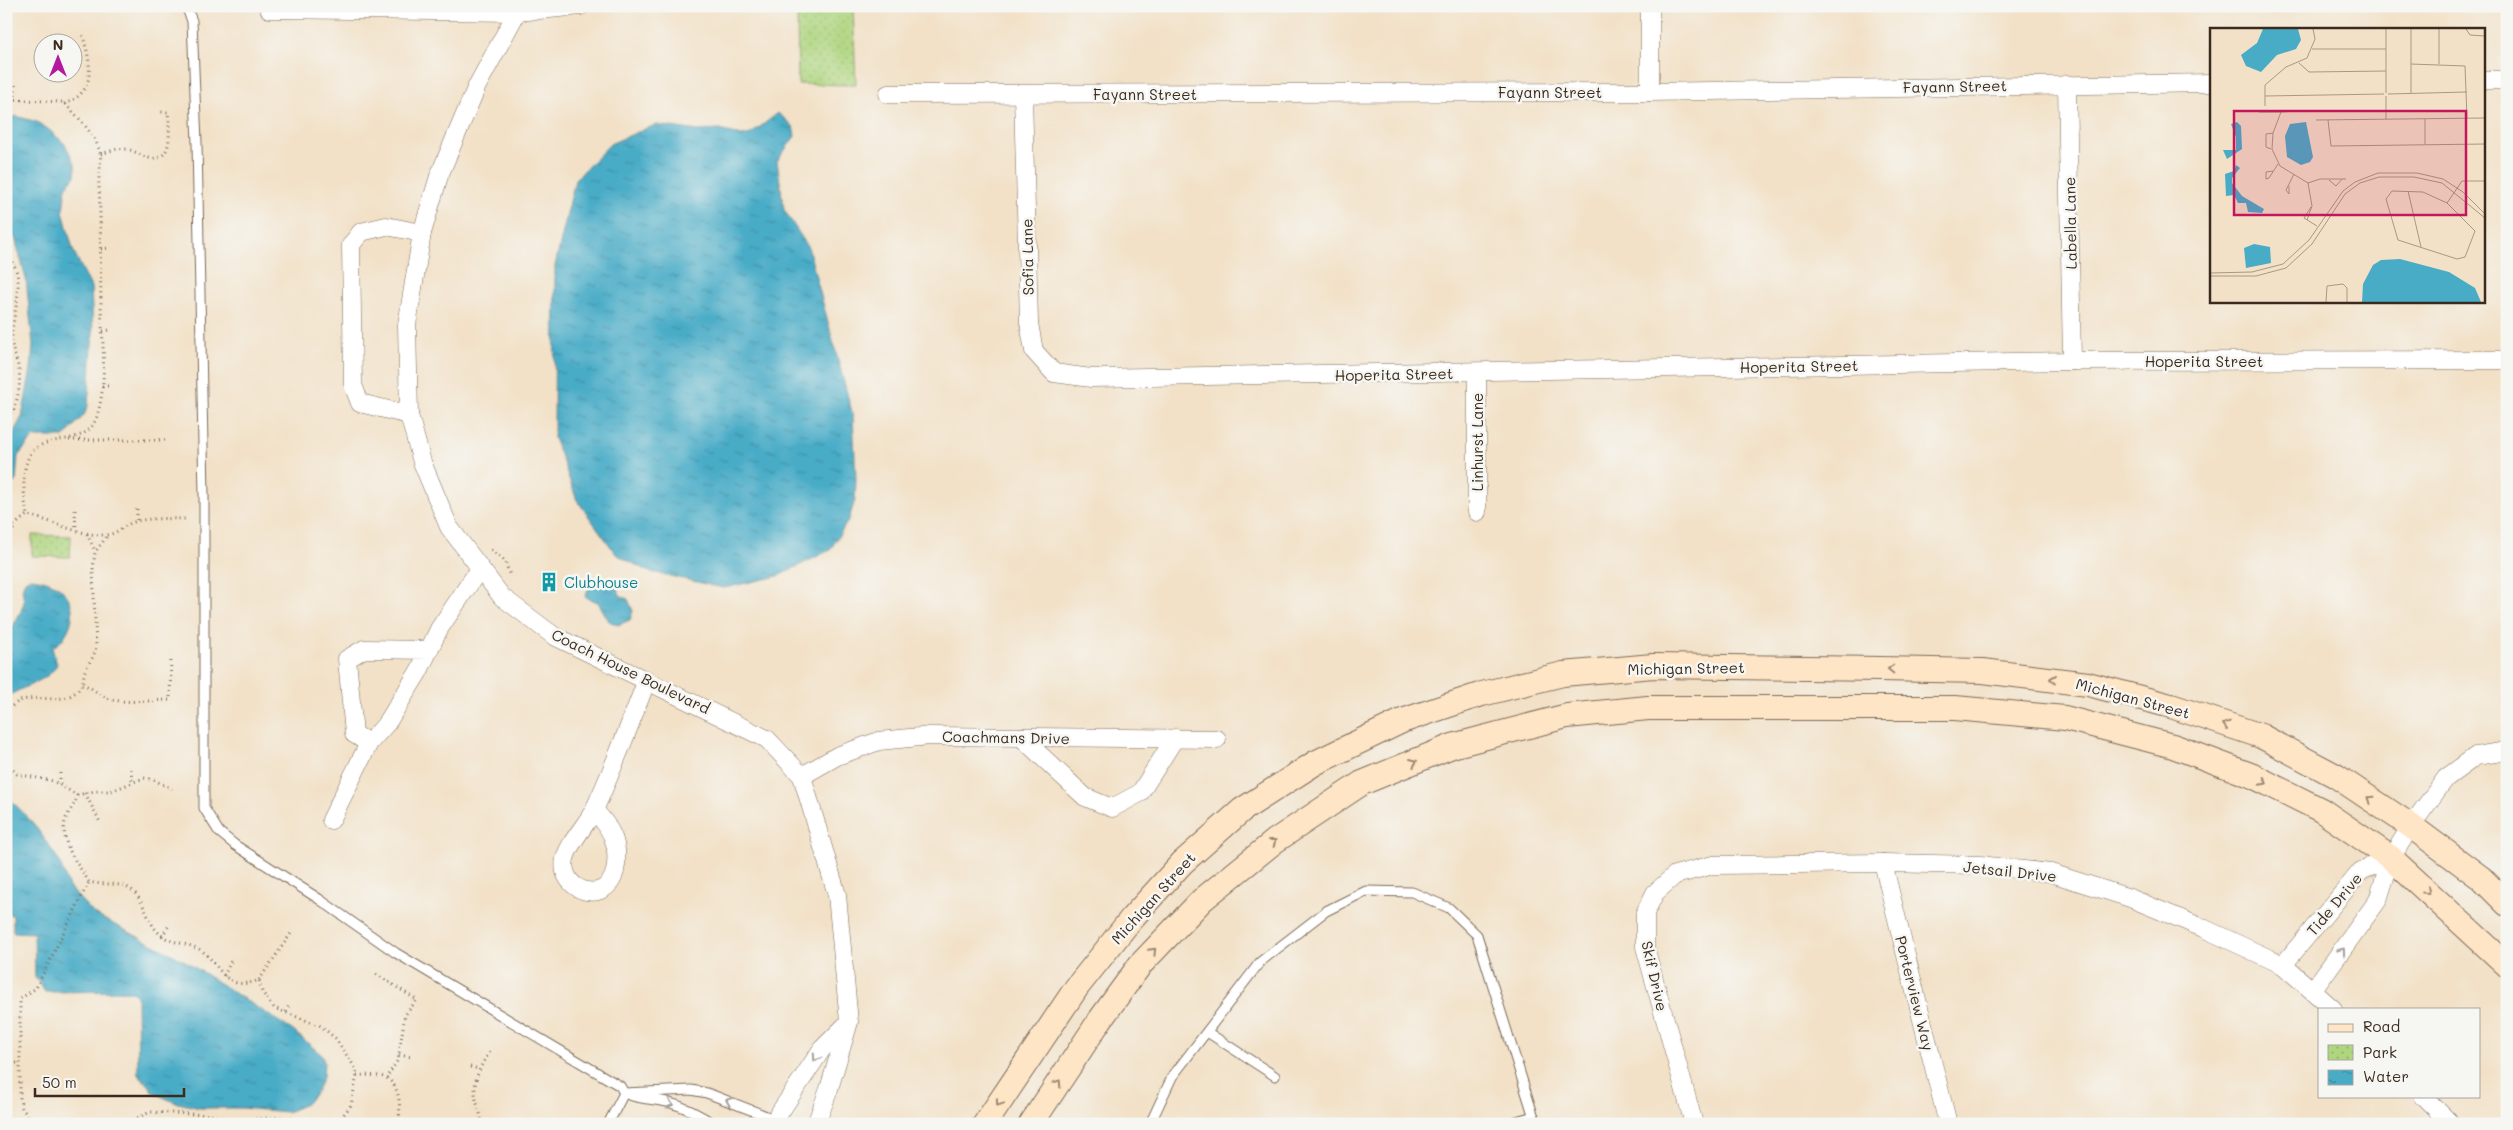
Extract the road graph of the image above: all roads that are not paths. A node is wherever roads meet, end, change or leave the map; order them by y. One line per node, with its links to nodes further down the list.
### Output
1 (186, 6): 43 (lane)
2 (581, 6): 5 (street)
3 (1650, 6): 10 (street)
4 (269, 9): 5 (street)
5 (516, 12): 13 (street, Coach House Boulevard)
6 (2486, 80): 7 (street)
7 (2507, 80)
8 (2210, 83): 9 (street, Fayann Street)
9 (2067, 84): 10 (street, Fayann Street); 15 (street, Labella Lane)
10 (1650, 92): 12 (street, Fayann Street)
11 (888, 94): 12 (street, Fayann Street)
12 (1023, 95): 17 (street, Sofia Lane)
13 (422, 233): 18 (street, Coach House Boulevard); 18 (street)
14 (2507, 360): 15 (street, Hoperita Street)
15 (2072, 361): 16 (street, Hoperita Street)
16 (1476, 372): 17 (street, Hoperita Street); 19 (street, Linhurst Lane)
17 (1091, 378)
18 (409, 415): 20 (street, Coach House Boulevard)
19 (1477, 512)
20 (480, 568): 21 (street); 22 (street, Coach House Boulevard)
21 (429, 650): 26 (street); 26 (street)
22 (647, 680): 28 (street, Coach House Boulevard); 29 (street)
23 (1021, 737): 24 (street, Coachmans Drive); 24 (street); 28 (street, Coachmans Drive)
24 (1175, 738): 25 (street, Coachmans Drive)
25 (1217, 738)
26 (369, 744): 30 (street)
27 (2507, 751): 31 (street)
28 (802, 776): 40 (street, Coach House Boulevard)
29 (594, 810)
30 (331, 820)
31 (2411, 826): 32 (street); 35 (street, Michigan Street); 50 (street, Michigan Street, one-way to 50)
32 (2391, 858): 36 (street, Tide Drive); 37 (street, one-way to 37); 38 (street, Tide Drive, one-way to 32); 51 (street, one-way to 32)
33 (1883, 863): 34 (street, Jetsail Drive); 36 (street, Jetsail Drive); 55 (street, Porterview Way)
34 (1713, 865): 54 (street, Skif Drive)
35 (2507, 904)
36 (2283, 965): 38 (street, Jetsail Drive)
37 (2507, 965)
38 (2313, 990): 39 (street, Jetsail Drive)
39 (2331, 1008)
40 (849, 1022): 46 (street, one-way to 46); 49 (street, Coach House Boulevard)
41 (1207, 1032): 42 (lane); 45 (lane); 52 (lane)
42 (1275, 1076)
43 (624, 1093): 46 (lane, one-way to 43); 47 (lane); 48 (lane, one-way to 48)
44 (2425, 1098): 56 (street)
45 (1535, 1120): 53 (lane)
46 (776, 1122)
47 (608, 1124)
48 (714, 1124)
49 (816, 1124)
50 (985, 1124)
51 (1032, 1124)
52 (1150, 1124)
53 (1506, 1124)
54 (1694, 1124)
55 (1948, 1124)
56 (2451, 1124)

